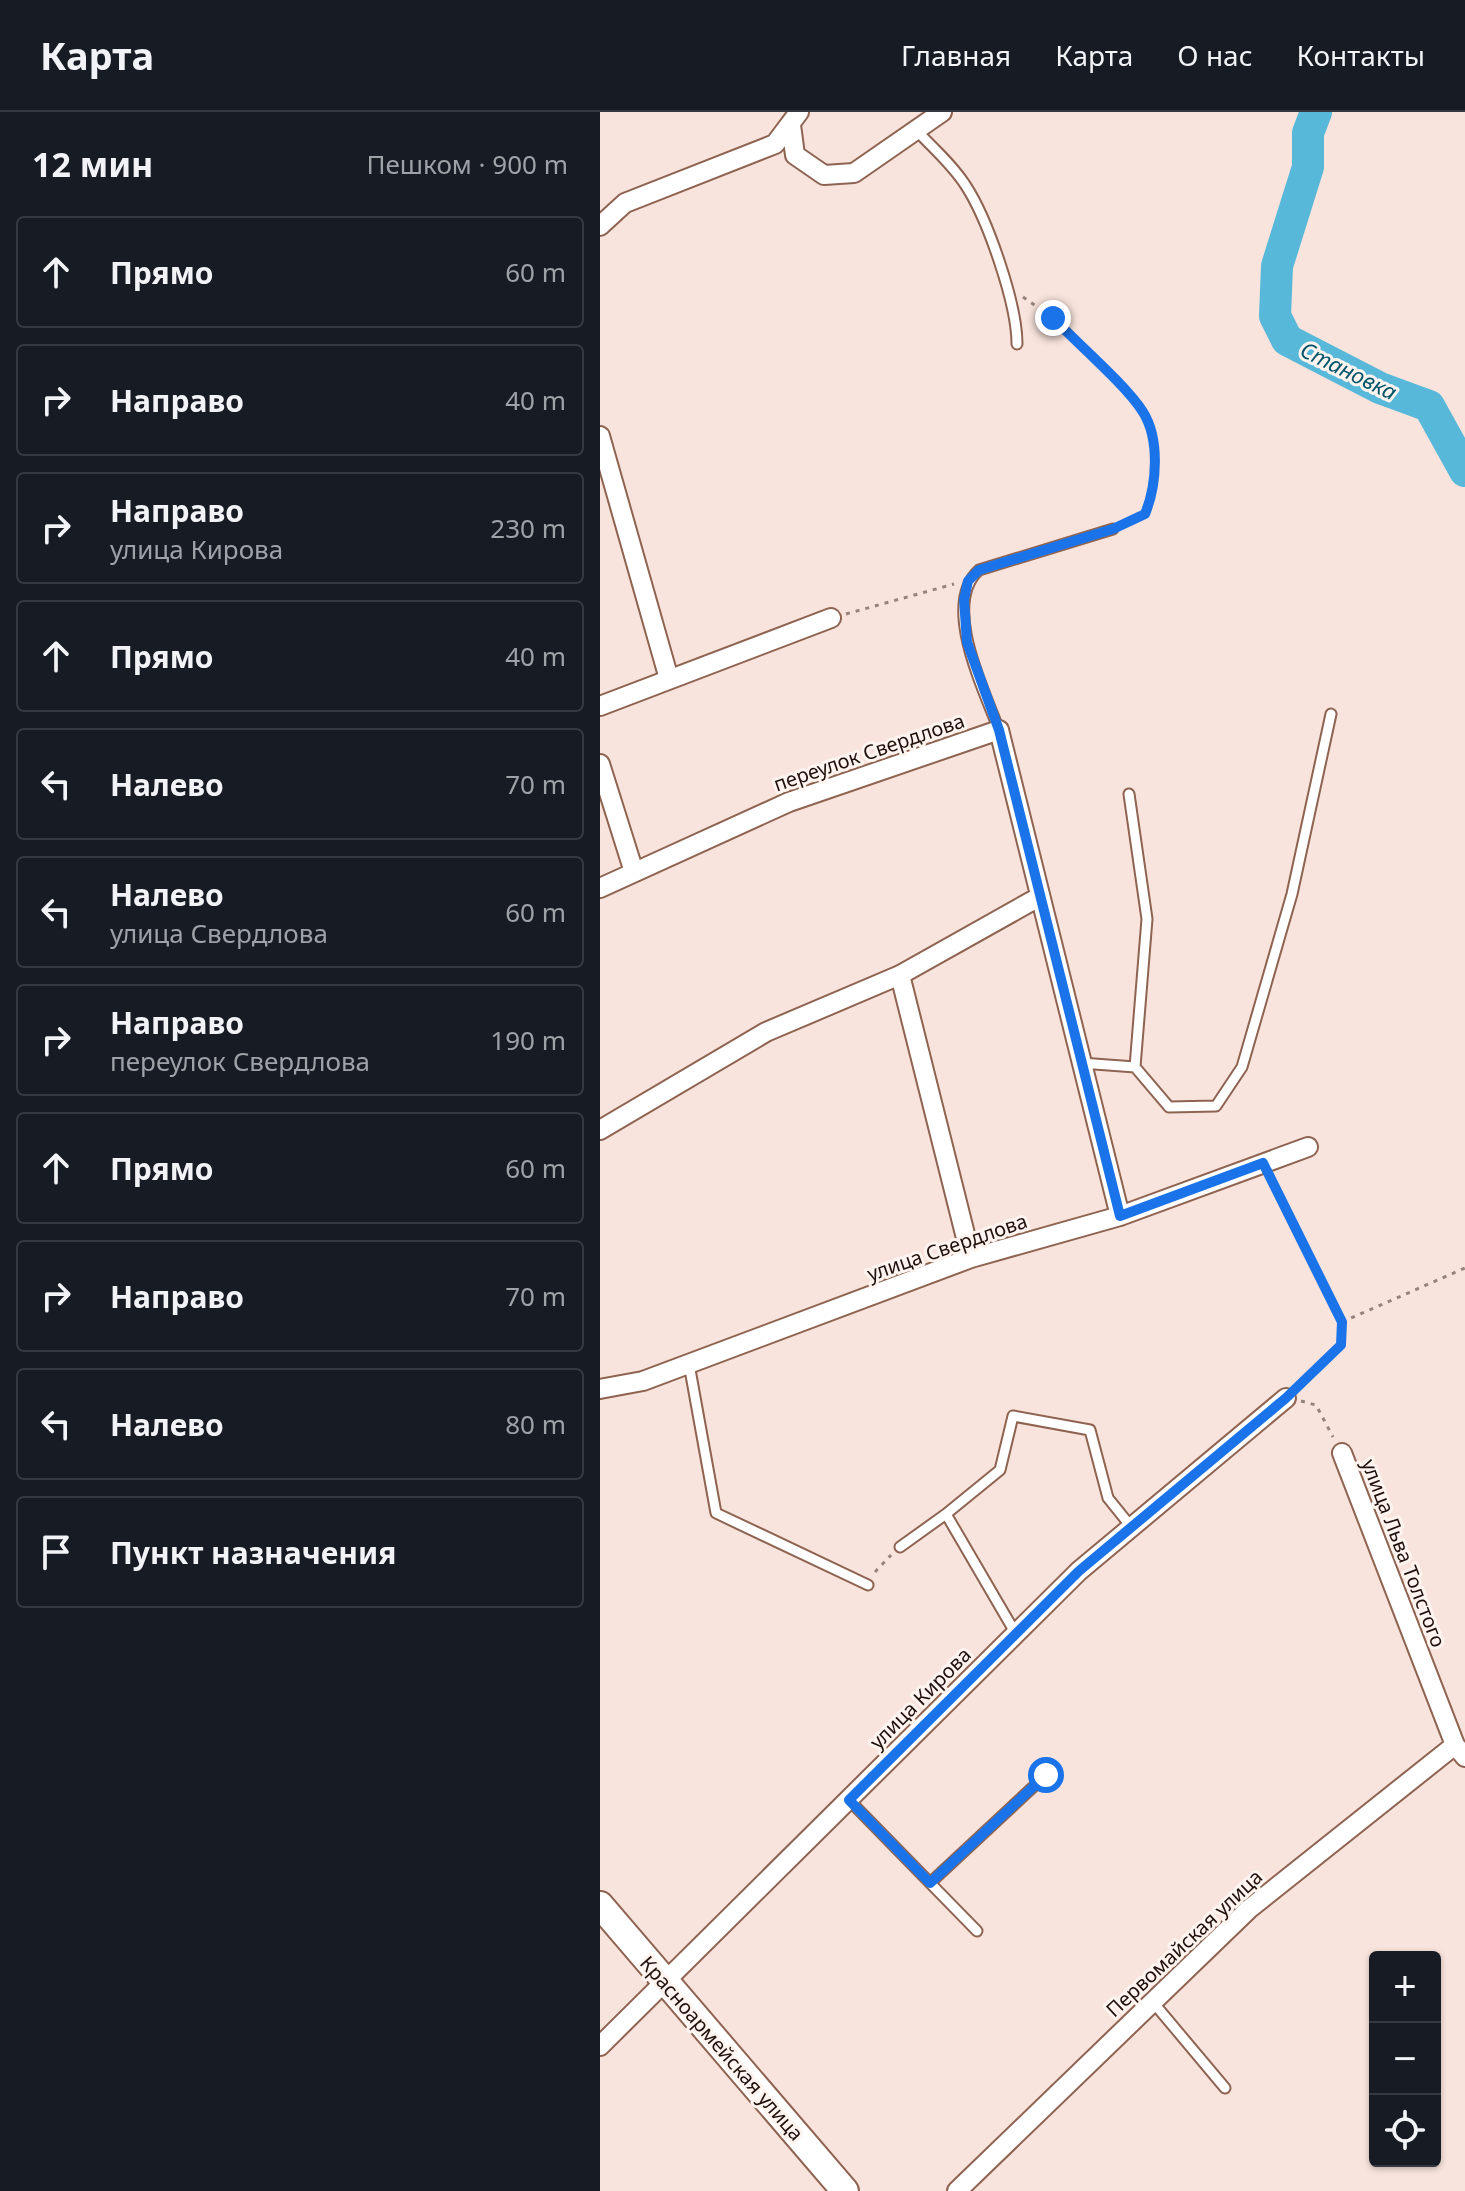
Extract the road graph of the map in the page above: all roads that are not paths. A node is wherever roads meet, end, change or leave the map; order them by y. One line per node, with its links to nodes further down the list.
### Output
1 (942, 112): 3 (street)
2 (795, 119): 3 (street); 4 (street)
3 (916, 130): 5 (lane)
4 (600, 226)
5 (1017, 344)
6 (600, 436): 9 (street)
7 (1113, 529): 12 (lane)
8 (831, 618): 9 (street)
9 (669, 679): 10 (street)
10 (600, 706)
11 (1331, 714): 20 (lane)
12 (999, 730): 15 (street, переулок Свердлова); 17 (street)
13 (600, 764): 15 (street)
14 (1129, 794): 20 (lane)
15 (634, 872): 16 (street, переулок Свердлова)
16 (600, 888)
17 (1039, 897): 18 (street); 19 (street)
18 (900, 975): 21 (street); 24 (street)
19 (1081, 1063): 20 (lane); 23 (street)
20 (1135, 1067)
21 (600, 1130)
22 (1308, 1147): 23 (street, улица Свердлова)
23 (1120, 1216): 24 (street, улица Свердлова)
24 (971, 1258): 25 (street, улица Свердлова)
25 (689, 1364): 26 (street, улица Свердлова); 32 (lane)
26 (600, 1389)
27 (1286, 1398): 30 (street, улица Кирова)
28 (1342, 1453): 34 (street, улица Льва Толстого)
29 (946, 1514): 30 (lane); 31 (lane); 33 (lane)
30 (1133, 1529): 33 (street, улица Кирова)
31 (900, 1547)
32 (868, 1585)
33 (1016, 1634): 36 (street, улица Кирова)
34 (1460, 1751): 41 (street, Первомайская улица)
35 (1046, 1775): 37 (lane)
36 (849, 1800): 37 (lane); 40 (street, улица Кирова)
37 (930, 1883): 39 (lane)
38 (600, 1905): 40 (main road, Красноармейская улица)
39 (977, 1931)
40 (665, 1983): 42 (street, улица Кирова); 44 (main road, Красноармейская улица)
41 (1152, 2001): 43 (lane); 45 (street, Первомайская улица)
42 (600, 2046)
43 (1225, 2088)
44 (845, 2191)
45 (957, 2191)

